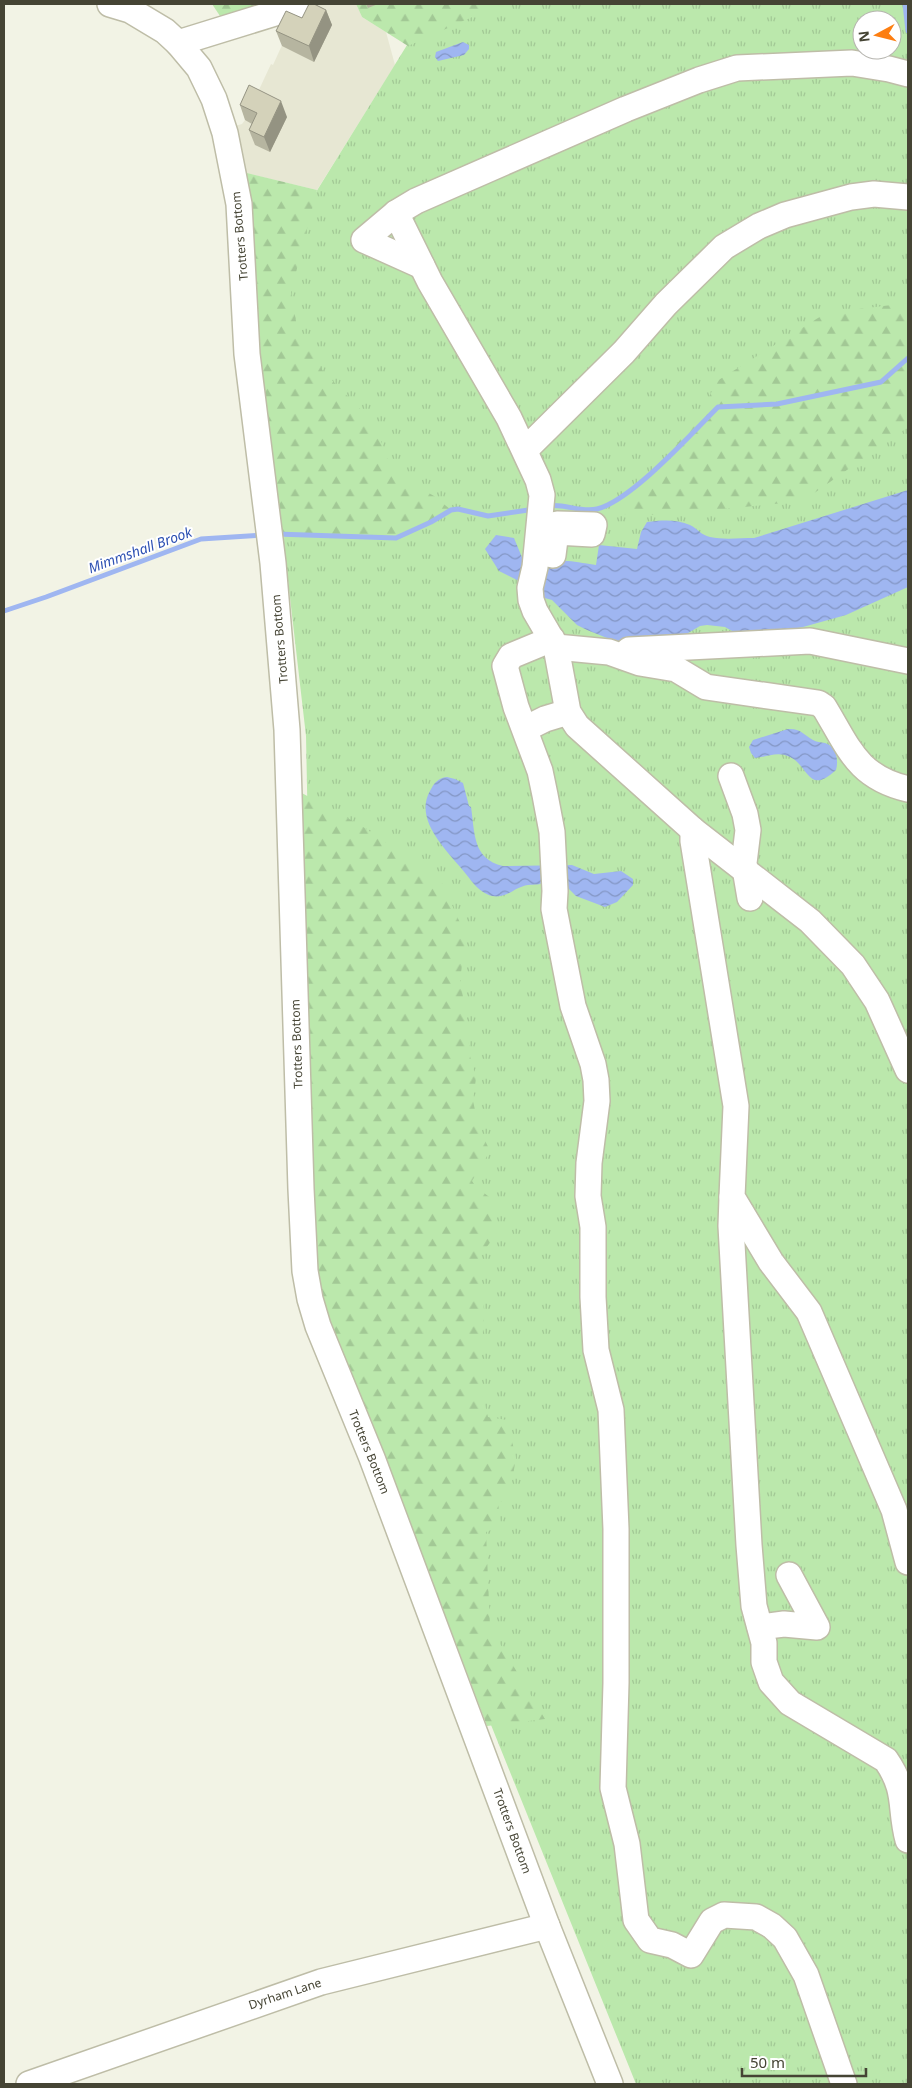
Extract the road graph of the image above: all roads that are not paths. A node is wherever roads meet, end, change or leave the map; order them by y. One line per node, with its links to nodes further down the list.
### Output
1 (110, 4): 3 (street, Trotters Bottom)
2 (304, 4): 3 (street)
3 (178, 43): 25 (street, Trotters Bottom)
4 (907, 74): 6 (street)
5 (908, 197): 8 (street)
6 (396, 213): 7 (street); 7 (street)
7 (422, 266): 8 (street)
8 (525, 450): 9 (street)
9 (554, 643): 10 (street); 12 (street); 13 (street)
10 (609, 652): 11 (street); 15 (street)
11 (908, 661)
12 (568, 712): 13 (street); 16 (street)
13 (525, 729): 28 (street)
14 (731, 776): 17 (street)
15 (908, 789)
16 (693, 830): 17 (street); 20 (street)
17 (745, 869): 18 (street); 19 (street)
18 (750, 898)
19 (908, 1070)
20 (732, 1197): 21 (street); 23 (street)
21 (908, 1562)
22 (790, 1575): 23 (street)
23 (760, 1627): 24 (street)
24 (908, 1840)
25 (547, 1926): 26 (street, Dyrham Lane); 27 (street, Trotters Bottom)
26 (29, 2084)
27 (610, 2084)
28 (844, 2084)

